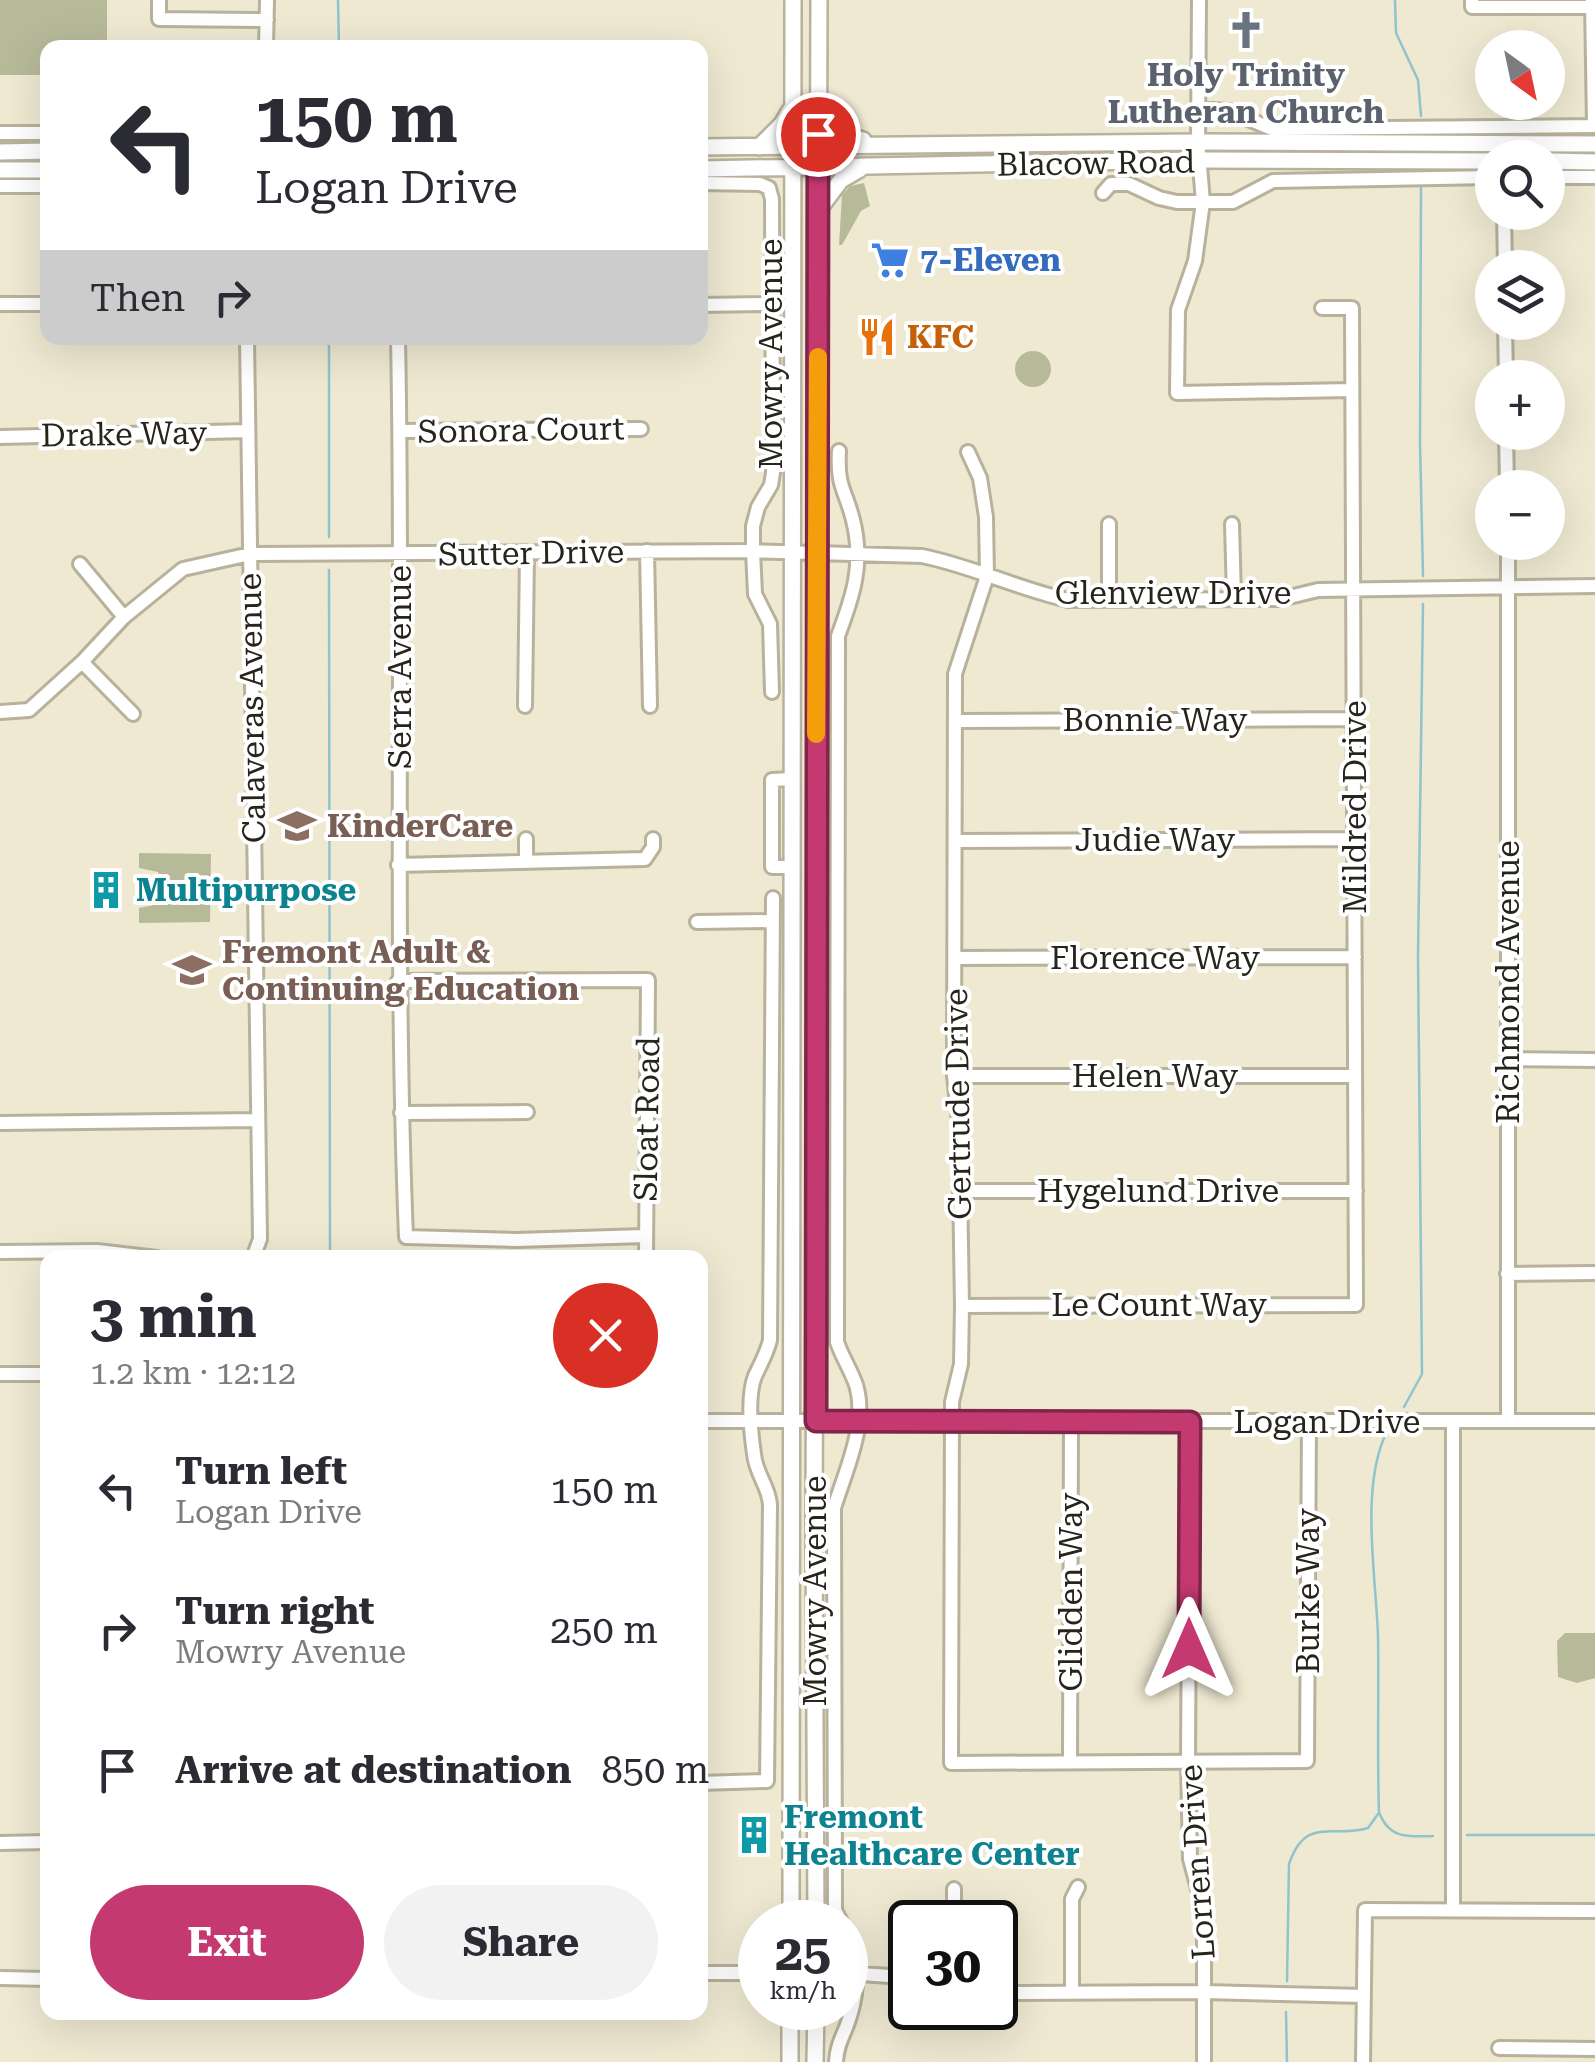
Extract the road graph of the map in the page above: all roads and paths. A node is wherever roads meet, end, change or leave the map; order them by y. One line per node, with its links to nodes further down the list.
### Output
1 (159, 0): 8 (street)
2 (267, 0): 8 (street)
3 (793, 0): 11 (main road, Mowry Avenue)
4 (819, 0): 10 (main road, Mowry Avenue)
5 (1199, 0): 12 (street)
6 (1472, 4): 7 (street)
7 (1592, 4): 13 (street)
8 (267, 20): 9 (street)
9 (266, 40)
10 (818, 94): 18 (main road); 20 (main road, Mowry Avenue)
11 (793, 105): 19 (main road, Mowry Avenue); 22 (main road)
12 (1198, 109): 13 (street, Blacow Road); 16 (street)
13 (1594, 126)
14 (0, 133): 15 (street)
15 (40, 133)
16 (1198, 142): 17 (main road, Blacow Road); 18 (main road, Blacow Road); 25 (street)
17 (1595, 144)
18 (891, 145): 20 (main road, Blacow Road)
19 (793, 146): 20 (main road, Blacow Road); 22 (main road, Blacow Road); 31 (main road, Mowry Avenue)
20 (818, 146): 32 (main road, Mowry Avenue)
21 (708, 147): 22 (main road, Blacow Road)
22 (759, 147)
23 (40, 151): 24 (main road)
24 (0, 152)
25 (1200, 160): 26 (main road, Blacow Road); 29 (main road, Blacow Road); 42 (street)
26 (1475, 161)
27 (1565, 162): 28 (main road)
28 (1595, 162)
29 (862, 168): 32 (main road, Blacow Road); 43 (main road)
30 (708, 169): 31 (main road, Blacow Road)
31 (793, 169): 32 (main road, Blacow Road); 62 (main road, Mowry Avenue)
32 (818, 169): 43 (main road, Mowry Avenue)
33 (0, 170): 34 (main road)
34 (40, 170)
35 (1475, 177): 42 (street, Blacow Road)
36 (1565, 177): 37 (street)
37 (1595, 178)
38 (708, 183): 46 (street, Mowry Avenue)
39 (0, 186): 40 (street)
40 (40, 186)
41 (1103, 192): 42 (street, Blacow Road)
42 (1202, 202): 51 (street)
43 (818, 212): 63 (main road, Mowry Avenue)
44 (0, 304): 45 (street)
45 (40, 304)
46 (772, 304): 47 (street); 61 (street, Mowry Avenue)
47 (708, 305)
48 (1322, 308): 51 (street, Mildred Drive)
49 (247, 345): 53 (street, Calaveras Avenue)
50 (398, 345): 54 (street, Serra Avenue)
51 (1352, 390): 73 (street, Mildred Drive)
52 (642, 428): 54 (street, Sonora Court)
53 (248, 431): 55 (street, Drake Way); 64 (street, Calaveras Avenue)
54 (400, 431): 66 (street, Serra Avenue)
55 (0, 437)
56 (839, 451): 67 (street, Mowry Avenue)
57 (968, 452): 70 (street, Gertrude Drive)
58 (1109, 524): 75 (street)
59 (1232, 524): 74 (street)
60 (648, 551): 61 (street, Sutter Drive); 65 (street, Sutter Drive); 80 (street)
61 (753, 551): 62 (street, Sutter Drive); 78 (street, Mowry Avenue)
62 (792, 552): 63 (street, Sutter Drive); 122 (main road, Mowry Avenue)
63 (818, 552): 67 (street, Glenview Drive); 123 (main road, Mowry Avenue)
64 (250, 554): 66 (street, Sutter Drive); 76 (street, Sutter Drive); 103 (street, Calaveras Avenue)
65 (527, 554): 66 (street, Sutter Drive); 79 (street)
66 (400, 555): 90 (street, Serra Avenue)
67 (858, 557): 70 (street, Glenview Drive); 124 (street, Mowry Avenue)
68 (1508, 560): 71 (street, Richmond Avenue)
69 (80, 564): 76 (street)
70 (988, 576): 75 (street, Glenview Drive); 84 (street, Gertrude Drive)
71 (1508, 586): 72 (street, Glenview Drive); 73 (street, Glenview Drive); 97 (street, Richmond Avenue)
72 (1595, 586)
73 (1354, 589): 74 (street, Glenview Drive); 83 (street, Mildred Drive)
74 (1234, 599): 75 (street, Glenview Drive)
75 (1110, 600)
76 (124, 618): 77 (street, Sutter Drive)
77 (82, 662): 81 (street, Sutter Drive); 82 (street)
78 (772, 692)
79 (525, 706)
80 (650, 706)
81 (0, 712)
82 (133, 714)
83 (1354, 719): 84 (street, Bonnie Way); 86 (street, Mildred Drive)
84 (955, 721): 88 (street, Gertrude Drive)
85 (526, 839): 89 (street)
86 (1354, 839): 88 (street, Judie Way); 94 (street, Mildred Drive)
87 (653, 840): 89 (street)
88 (955, 841): 95 (street, Gertrude Drive)
89 (526, 862): 90 (street)
90 (398, 865): 96 (street, Serra Avenue)
91 (773, 898): 92 (street, Mowry Avenue)
92 (773, 921): 93 (street); 121 (street, Mowry Avenue)
93 (697, 922)
94 (1355, 957): 95 (street, Florence Way); 100 (street, Mildred Drive)
95 (956, 958): 99 (street, Gertrude Drive)
96 (398, 980): 102 (street, Serra Avenue); 107 (street, Sloat Road)
97 (1509, 1059): 98 (street); 115 (street, Richmond Avenue)
98 (1595, 1060)
99 (954, 1076): 100 (street, Helen Way); 105 (street, Gertrude Drive)
100 (1356, 1076): 106 (street, Mildred Drive)
101 (527, 1112): 102 (street)
102 (401, 1113): 108 (street, Serra Avenue)
103 (256, 1120): 104 (street); 109 (street, Calaveras Avenue)
104 (0, 1123)
105 (960, 1191): 106 (street, Hygelund Drive); 117 (street, Gertrude Drive)
106 (1356, 1191): 116 (street, Mildred Drive)
107 (645, 1236): 108 (street); 111 (street, Sloat Road)
108 (516, 1240): 110 (street)
109 (255, 1250)
110 (516, 1250)
111 (646, 1250)
112 (0, 1252): 113 (street)
113 (40, 1252)
114 (1595, 1272): 115 (street)
115 (1508, 1274): 126 (street, Richmond Avenue)
116 (1356, 1305): 117 (street, Le Count Way)
117 (962, 1306): 131 (street, Gertrude Drive)
118 (0, 1374): 119 (street)
119 (40, 1374)
120 (708, 1421): 121 (street, Logan Drive)
121 (753, 1421): 122 (street, Logan Drive); 134 (street, Mowry Avenue)
122 (792, 1421): 123 (street, Logan Drive); 139 (main road, Mowry Avenue)
123 (816, 1421): 124 (street, Logan Drive); 140 (main road, Mowry Avenue)
124 (856, 1421): 131 (street, Logan Drive); 141 (street, Mowry Avenue)
125 (1309, 1421): 128 (street, Logan Drive); 129 (street, Logan Drive); 133 (street, Burke Way)
126 (1508, 1421): 129 (street, Logan Drive); 130 (street, Logan Drive)
127 (1071, 1422): 128 (street, Logan Drive); 131 (street, Logan Drive); 132 (street, Glidden Way)
128 (1190, 1422): 133 (street, Lorren Drive)
129 (1452, 1422): 143 (street)
130 (1595, 1422)
131 (953, 1423): 132 (street, Gertrude Drive)
132 (1070, 1762): 133 (street)
133 (1188, 1762): 150 (street, Lorren Drive)
134 (708, 1783)
135 (40, 1842): 136 (street)
136 (0, 1843)
137 (1078, 1887): 149 (street)
138 (954, 1889): 142 (street)
139 (790, 1900)
140 (816, 1900)
141 (835, 1900)
142 (954, 1900)
143 (1453, 1910): 144 (street); 152 (street)
144 (1595, 1912)
145 (708, 1973): 146 (street)
146 (738, 1973)
147 (0, 1978): 148 (street)
148 (40, 1979)
149 (1072, 1992): 150 (street); 151 (street)
150 (1205, 1992): 152 (street); 161 (street, Lorren Drive)
151 (1018, 1993)
152 (1364, 1996): 162 (street)
153 (790, 2030): 158 (main road)
154 (816, 2030): 159 (main road)
155 (844, 2030): 160 (street, Mowry Avenue)
156 (1499, 2048): 157 (street)
157 (1595, 2049)
158 (790, 2062)
159 (815, 2062)
160 (836, 2062)
161 (1204, 2062)
162 (1363, 2062)

